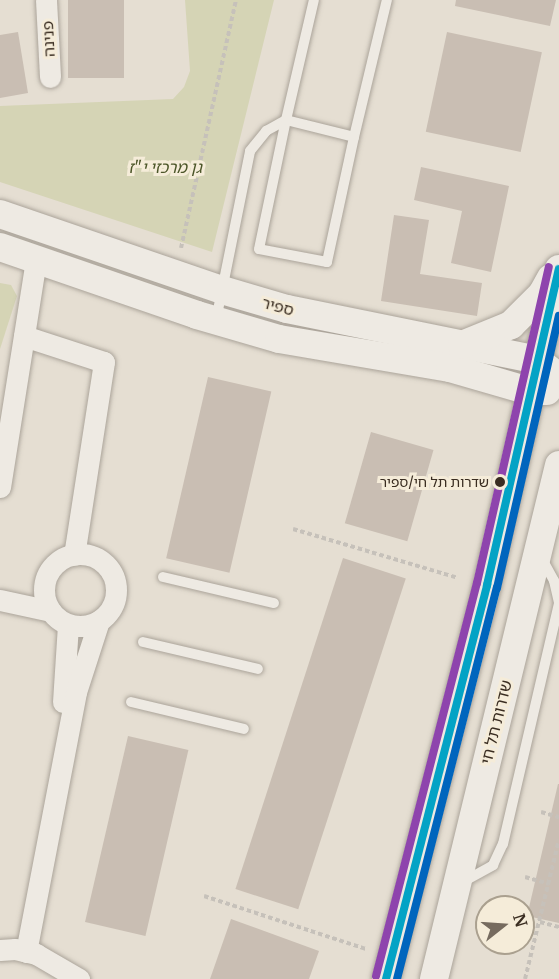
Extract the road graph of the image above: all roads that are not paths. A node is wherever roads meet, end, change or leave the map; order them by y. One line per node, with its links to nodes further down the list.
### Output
1 (46, 0): 4 (street, פנינה)
2 (314, 0): 5 (lane)
3 (387, 0): 6 (lane)
4 (50, 77)
5 (285, 120): 6 (lane); 6 (lane); 12 (lane)
6 (354, 137)
7 (0, 214): 12 (street, ספיר)
8 (0, 247): 9 (street, ספיר)
9 (36, 259): 13 (street, ספיר); 14 (street)
10 (559, 263): 15 (street)
11 (559, 269): 16 (street)
12 (222, 290): 13 (lane); 15 (street, ספיר)
13 (216, 321): 15 (street, ספיר)
14 (24, 336): 22 (street); 24 (street)
15 (456, 357): 16 (street, ספיר); 18 (street, ספיר); 20 (street)
16 (537, 360): 17 (street, ספיר); 18 (street)
17 (559, 377)
18 (529, 391): 19 (street, ספיר); 20 (street)
19 (559, 391)
20 (516, 458): 39 (street)
21 (559, 465): 23 (street, שדרות תל חי)
22 (0, 487)
23 (538, 552): 28 (lane); 36 (street, שדרות תל חי)
24 (74, 555): 29 (street); 30 (street)
25 (163, 577): 27 (lane)
26 (0, 600): 29 (street)
27 (274, 603)
28 (559, 603): 36 (lane)
29 (51, 611): 31 (street)
30 (99, 621): 31 (street); 37 (street)
31 (68, 625): 37 (street)
32 (143, 642): 33 (lane)
33 (258, 669)
34 (131, 702): 35 (lane)
35 (244, 729)
36 (455, 885): 40 (street, שדרות תל חי)
37 (14, 950): 38 (street)
38 (79, 979)
39 (386, 979)
40 (434, 979)

